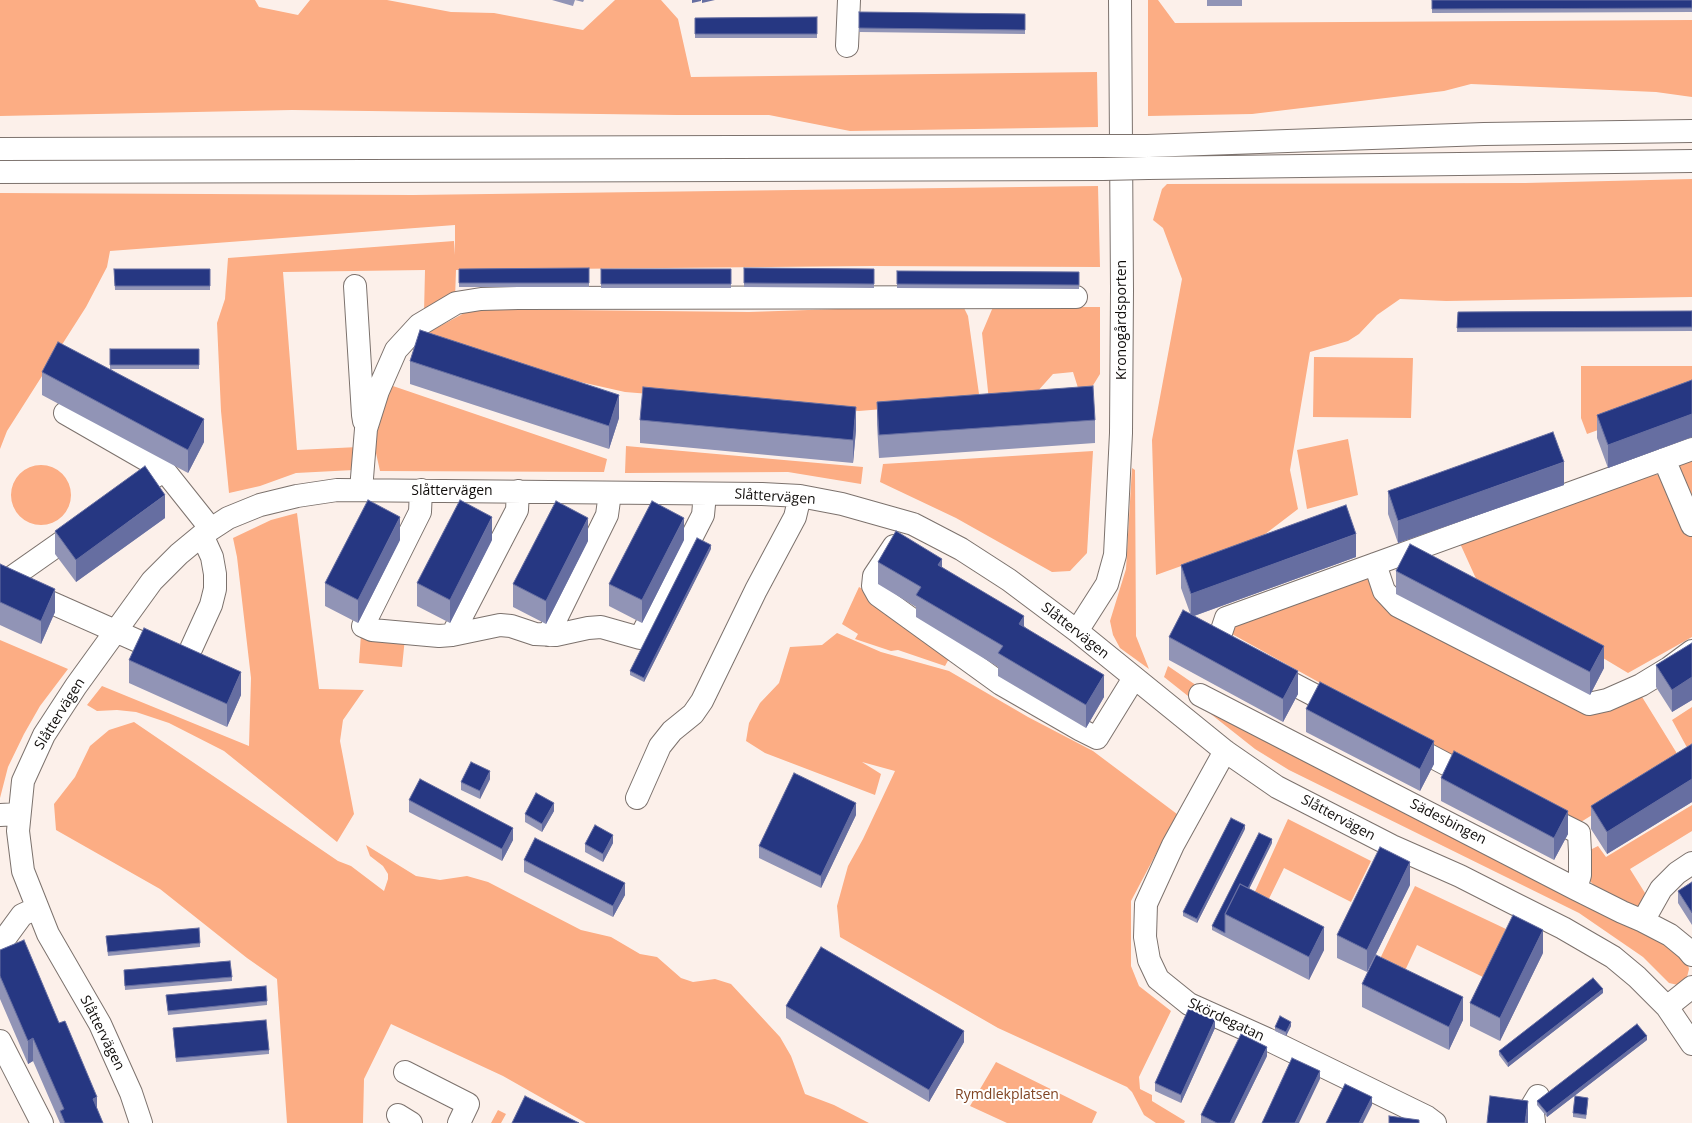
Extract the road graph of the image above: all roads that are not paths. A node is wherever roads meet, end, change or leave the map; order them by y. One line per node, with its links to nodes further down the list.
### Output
1 (849, 0): 3 (main road)
2 (1120, 0): 26 (main road, Kronogårdsporten)
3 (847, 46)
4 (1692, 131): 5 (main road, bridge)
5 (0, 149)
6 (1692, 162): 7 (main road, bridge)
7 (0, 172)
8 (355, 286): 11 (main road)
9 (1076, 297): 11 (main road)
10 (65, 413): 14 (main road)
11 (366, 429): 15 (main road)
12 (1692, 449): 13 (main road)
13 (1664, 459): 22 (main road); 24 (main road)
14 (164, 470): 23 (main road); 25 (main road)
15 (361, 490): 16 (main road, Slåttervägen); 23 (main road, Slåttervägen)
16 (421, 490): 17 (main road, Slåttervägen); 28 (main road)
17 (518, 491): 18 (main road, Slåttervägen); 28 (main road)
18 (610, 493): 19 (main road, Slåttervägen); 29 (main road)
19 (705, 494): 20 (main road, Slåttervägen); 29 (main road)
20 (800, 496): 21 (main road, Slåttervägen); 37 (main road)
21 (908, 523): 26 (main road, Slåttervägen); 31 (main road)
22 (1692, 525)
23 (206, 532): 27 (main road, Slåttervägen); 27 (main road)
24 (1375, 564): 30 (main road); 33 (main road)
25 (2, 581): 27 (main road)
26 (1077, 631): 31 (main road, Slåttervägen)
27 (116, 632): 39 (main road, Slåttervägen)
28 (452, 635): 29 (main road)
29 (548, 635)
30 (1692, 651)
31 (1134, 678): 35 (main road, Slåttervägen)
32 (1200, 695): 41 (main road, Sädesbingen)
33 (1359, 719)
34 (1387, 733): 36 (main road)
35 (1225, 751): 47 (main road, Slåttervägen); 55 (main road, Skördegatan)
36 (1494, 789)
37 (637, 798)
38 (1522, 804): 41 (main road)
39 (9, 815): 42 (main road, Slåttervägen)
40 (1692, 863): 43 (main road)
41 (1576, 889): 43 (main road, Sädesbingen)
42 (37, 908): 44 (main road); 53 (main road, Slåttervägen)
43 (1644, 920): 45 (main road, Sädesbingen)
44 (0, 945)
45 (1692, 955)
46 (1692, 987): 47 (main road)
47 (1667, 1007): 49 (main road, Slåttervägen)
48 (0, 1041): 52 (main road)
49 (1692, 1044)
50 (405, 1072): 54 (main road)
51 (1538, 1096): 56 (main road)
52 (42, 1123)
53 (141, 1123)
54 (459, 1123)
55 (1435, 1123)
56 (1537, 1123)

